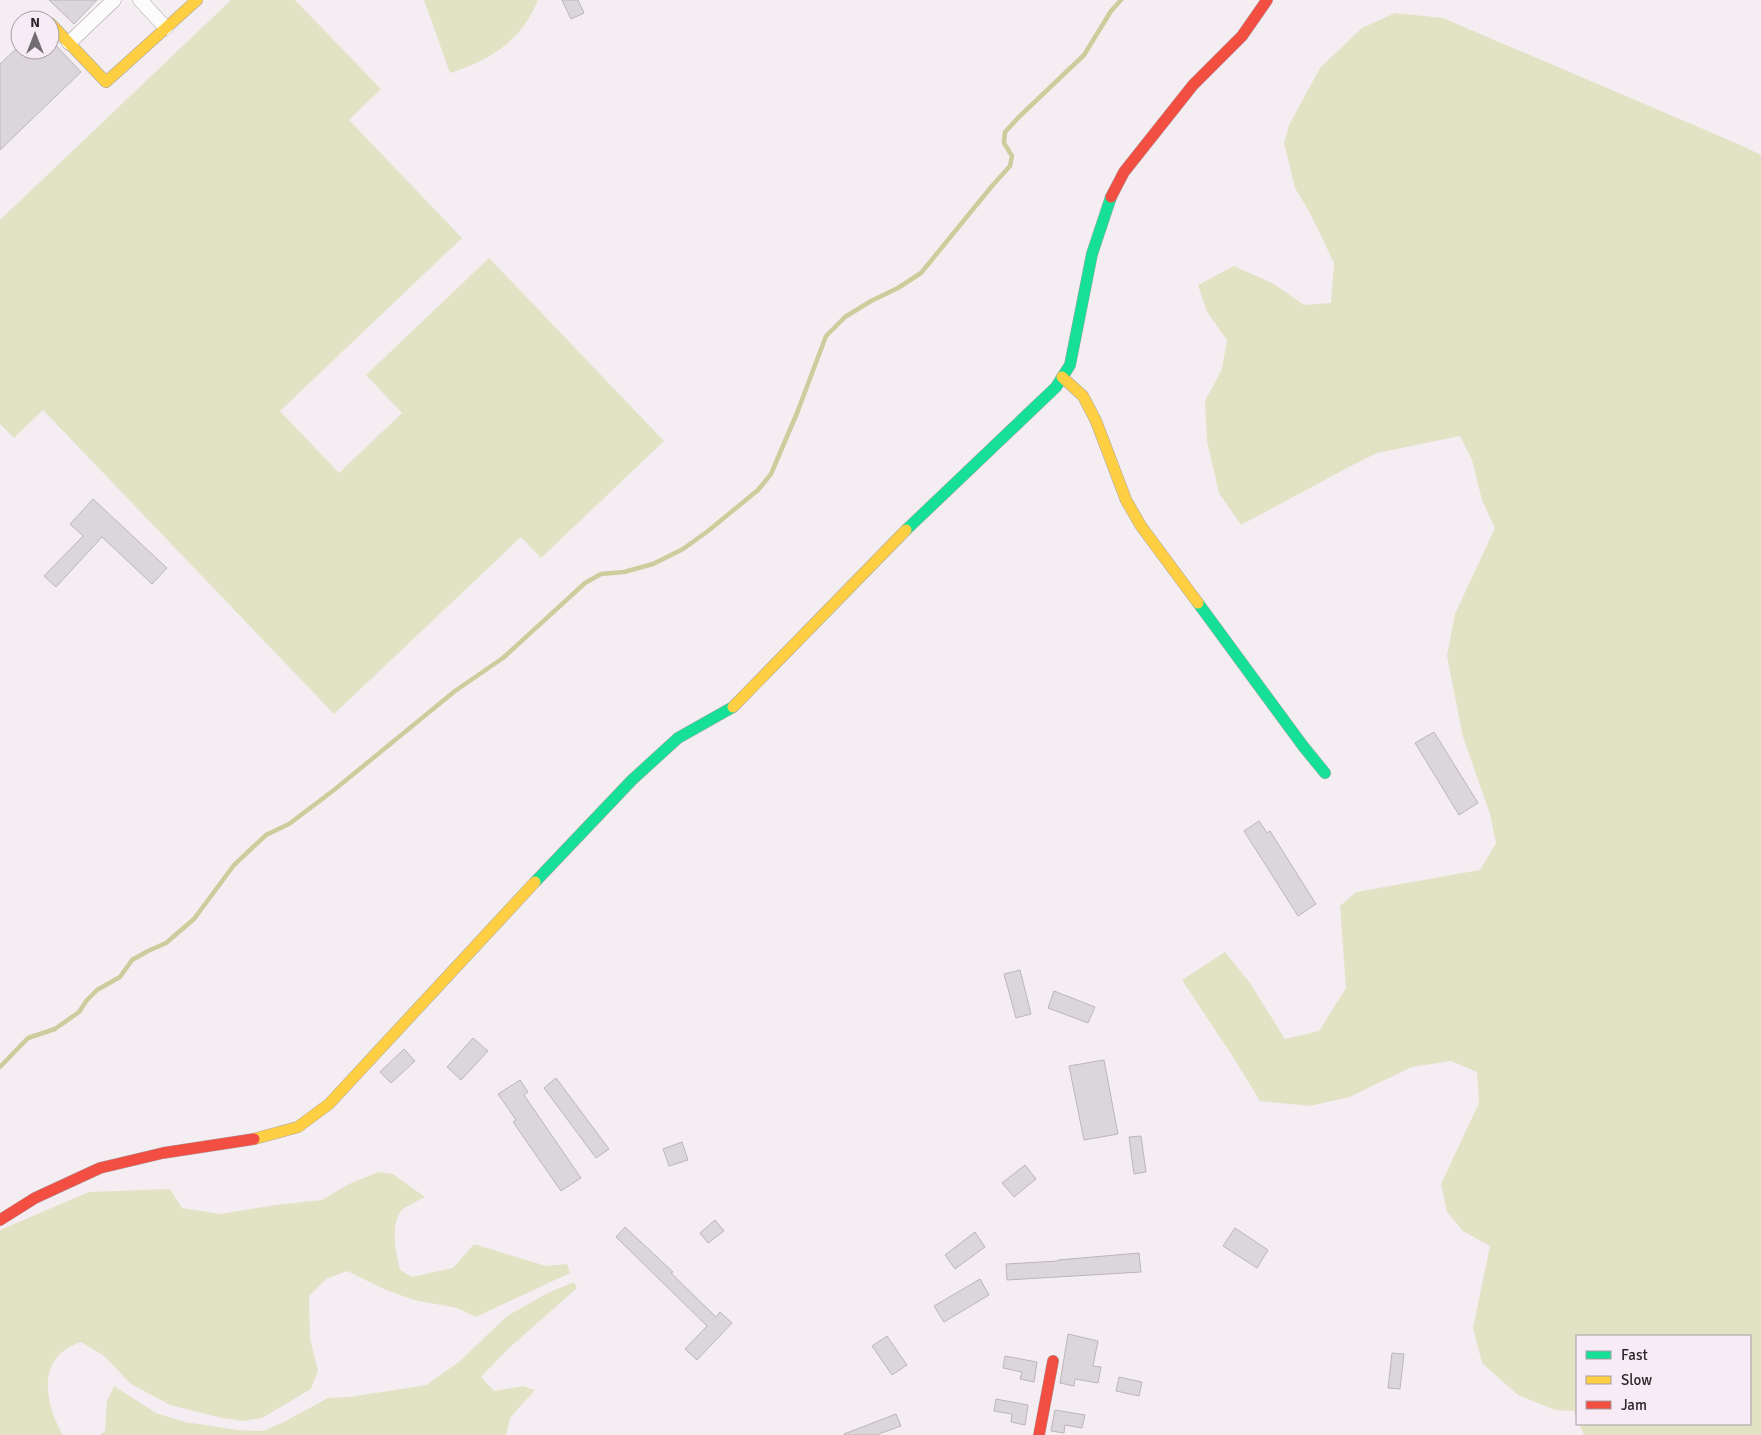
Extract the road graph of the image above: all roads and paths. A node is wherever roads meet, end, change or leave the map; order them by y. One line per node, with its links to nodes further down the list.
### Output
1 (114, 0): 7 (street)
2 (140, 0): 5 (street)
3 (197, 0): 5 (street)
4 (1267, 0): 8 (street)
5 (166, 28): 7 (street)
6 (60, 34): 7 (street)
7 (69, 43)
8 (1062, 377): 9 (street); 10 (street)
9 (1325, 773)
10 (0, 1220)
11 (1053, 1361): 12 (street)
12 (1039, 1435)

